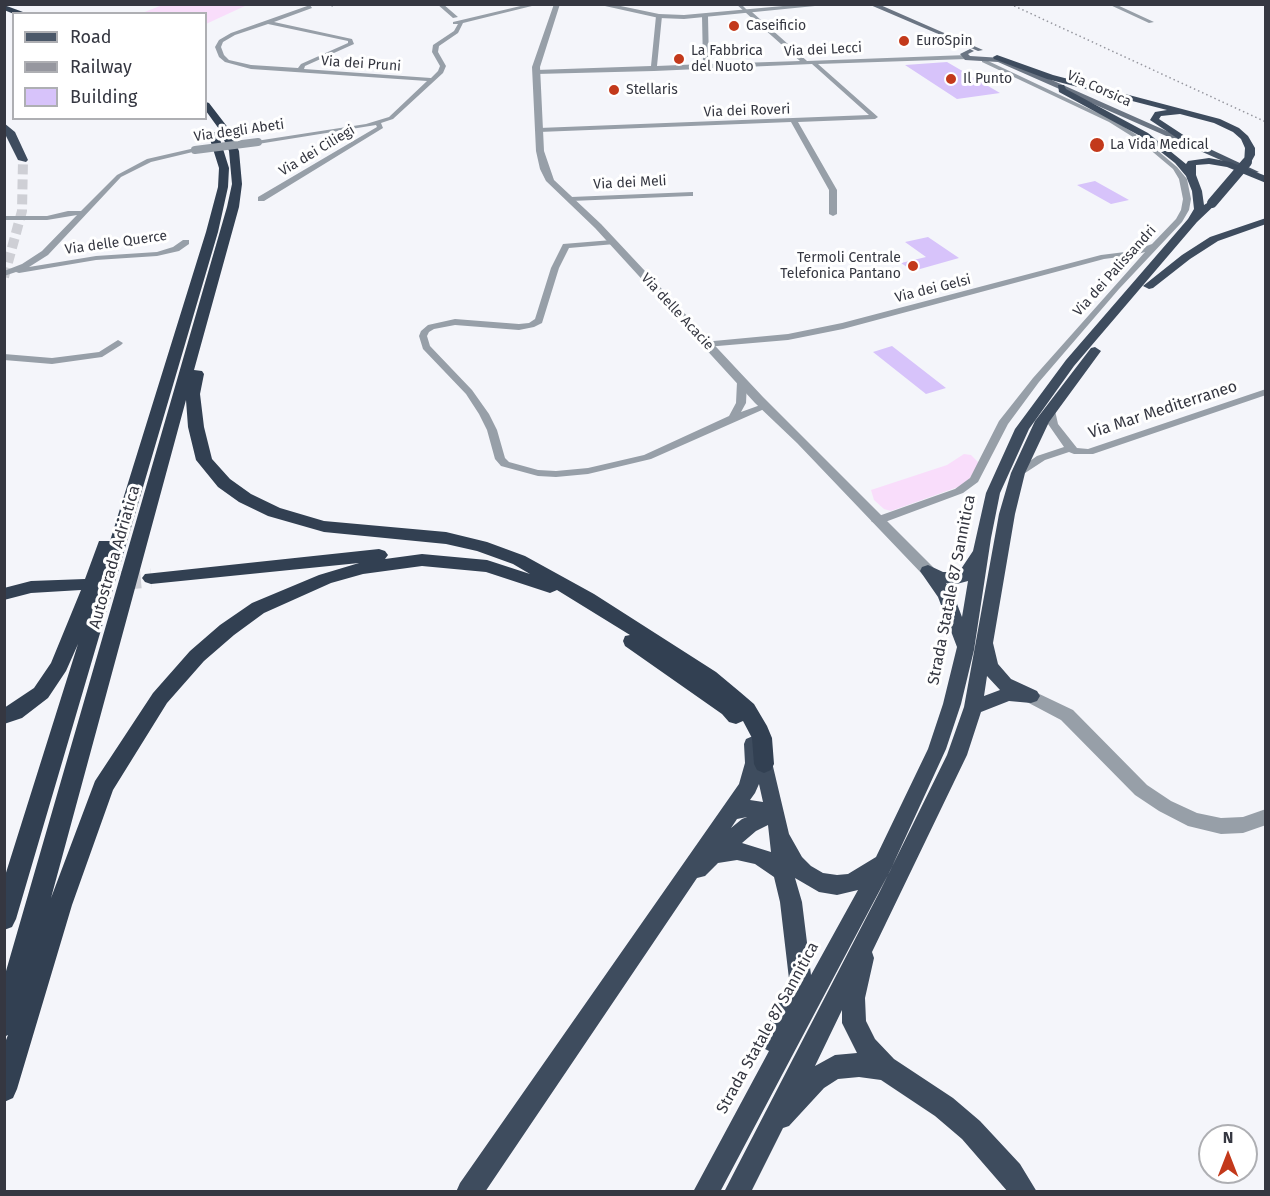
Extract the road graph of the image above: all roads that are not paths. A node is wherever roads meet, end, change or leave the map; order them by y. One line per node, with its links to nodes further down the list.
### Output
1 (439, 4): 16 (street)
2 (599, 4): 14 (street)
3 (738, 4): 12 (street)
4 (832, 4): 12 (street)
5 (866, 4): 20 (main road, Via Corsica)
6 (871, 4): 13 (main road, Via Corsica)
7 (877, 4): 13 (main road)
8 (1110, 4): 18 (street)
9 (538, 5): 16 (street)
10 (555, 5): 27 (street, Via delle Acacie)
11 (310, 7): 17 (street)
12 (748, 13): 15 (street); 23 (street)
13 (895, 13): 19 (main road, Via Corsica)
14 (659, 16): 15 (street); 25 (street)
15 (705, 16): 24 (street)
16 (460, 21): 28 (street)
17 (268, 22): 26 (street, Via dei Pruni); 26 (street)
18 (1150, 22)
19 (983, 51): 20 (main road, Via Corsica); 21 (main road, Via Corsica)
20 (968, 54): 22 (main road, Via Corsica); 23 (street, Via dei Lecci)
21 (996, 58): 22 (main road, Via Corsica); 29 (main road, Via Corsica); 31 (highway)
22 (984, 61): 50 (street, Via dei Palissandri)
23 (810, 63): 24 (street, Via dei Lecci); 33 (street, Via dei Roveri)
24 (706, 67): 25 (street, Via dei Lecci)
25 (654, 69): 27 (street, Via dei Lecci)
26 (300, 70): 28 (street, Via dei Pruni)
27 (536, 72): 36 (street, Via delle Acacie)
28 (431, 80): 34 (street, Via degli Abeti)
29 (1061, 87): 37 (main road, Via Corsica); 39 (highway)
30 (207, 106): 53 (highway, Autostrada Adriatica)
31 (1194, 114): 37 (highway); 44 (highway, bridge)
32 (205, 120): 61 (highway, Autostrada Adriatica)
33 (794, 121): 36 (street, Via dei Roveri); 46 (street)
34 (377, 124): 42 (street, Via dei Ciliegi); 45 (street, Via degli Abeti, bridge)
35 (4, 126): 38 (highway)
36 (539, 130): 43 (street, Via delle Acacie)
37 (1192, 144): 40 (main road)
38 (23, 160)
39 (1191, 175): 40 (highway); 48 (highway)
40 (1266, 179)
41 (690, 194): 43 (street, Via dei Meli)
42 (261, 199)
43 (571, 200): 52 (street, Via delle Acacie)
44 (1212, 203): 48 (highway, Strada Statale 87 Sannitica); 55 (highway)
45 (83, 213): 47 (street); 54 (street, Via degli Abeti)
46 (832, 214)
47 (4, 218)
48 (1192, 220): 70 (highway, Strada Statale 87 Sannitica)
49 (1266, 221): 55 (highway)
50 (1161, 240): 57 (street, Via dei Gelsi); 69 (street, Via dei Palissandri)
51 (186, 242): 54 (street, Via delle Querce)
52 (612, 242): 57 (street, Via delle Acacie); 66 (street)
53 (220, 254): 74 (highway); 92 (highway, Autostrada Adriatica)
54 (8, 273)
55 (1149, 286): 64 (highway)
56 (118, 343): 58 (street)
57 (706, 344): 59 (street, Via delle Acacie)
58 (4, 357)
59 (742, 382): 62 (street, Via delle Acacie); 63 (street)
60 (1266, 392): 67 (street, Via Mar Mediterraneo)
61 (159, 403): 80 (highway); 90 (highway, Autostrada Adriatica)
62 (762, 403): 63 (street); 65 (street, Via delle Acacie); 66 (street)
63 (741, 404): 66 (street)
64 (1051, 408): 67 (street); 68 (highway)
65 (775, 415): 66 (street); 69 (street, Via delle Acacie)
66 (733, 418)
67 (1070, 448): 68 (street)
68 (1018, 473): 76 (highway)
69 (877, 520): 71 (street, Via delle Acacie)
70 (983, 538): 71 (highway); 77 (highway, Strada Statale 87 Sannitica)
71 (928, 571): 77 (highway)
72 (151, 578): 74 (highway)
73 (81, 584): 75 (highway)
74 (556, 584): 81 (highway); 82 (highway); 94 (highway)
75 (4, 594)
76 (986, 640): 78 (highway); 79 (highway)
77 (965, 650): 87 (highway, Strada Statale 87 Sannitica)
78 (1031, 696): 79 (highway); 84 (street)
79 (973, 707): 91 (highway)
80 (4, 716)
81 (753, 739): 82 (highway); 83 (highway)
82 (764, 764): 85 (highway)
83 (730, 813): 85 (highway); 89 (highway)
84 (1266, 817)
85 (776, 819): 86 (highway); 87 (highway); 88 (highway)
86 (713, 855): 88 (highway); 89 (highway)
87 (883, 864): 95 (highway, Strada Statale 87 Sannitica)
88 (783, 872): 95 (highway)
89 (680, 886): 97 (highway)
90 (4, 919)
91 (868, 937): 93 (highway); 96 (highway)
92 (4, 1023)
93 (885, 1068): 96 (highway); 100 (highway)
94 (4, 1089)
95 (757, 1093): 98 (highway, Strada Statale 87 Sannitica)
96 (764, 1136): 99 (highway)
97 (469, 1191)
98 (706, 1191)
99 (736, 1191)
100 (1024, 1191)

